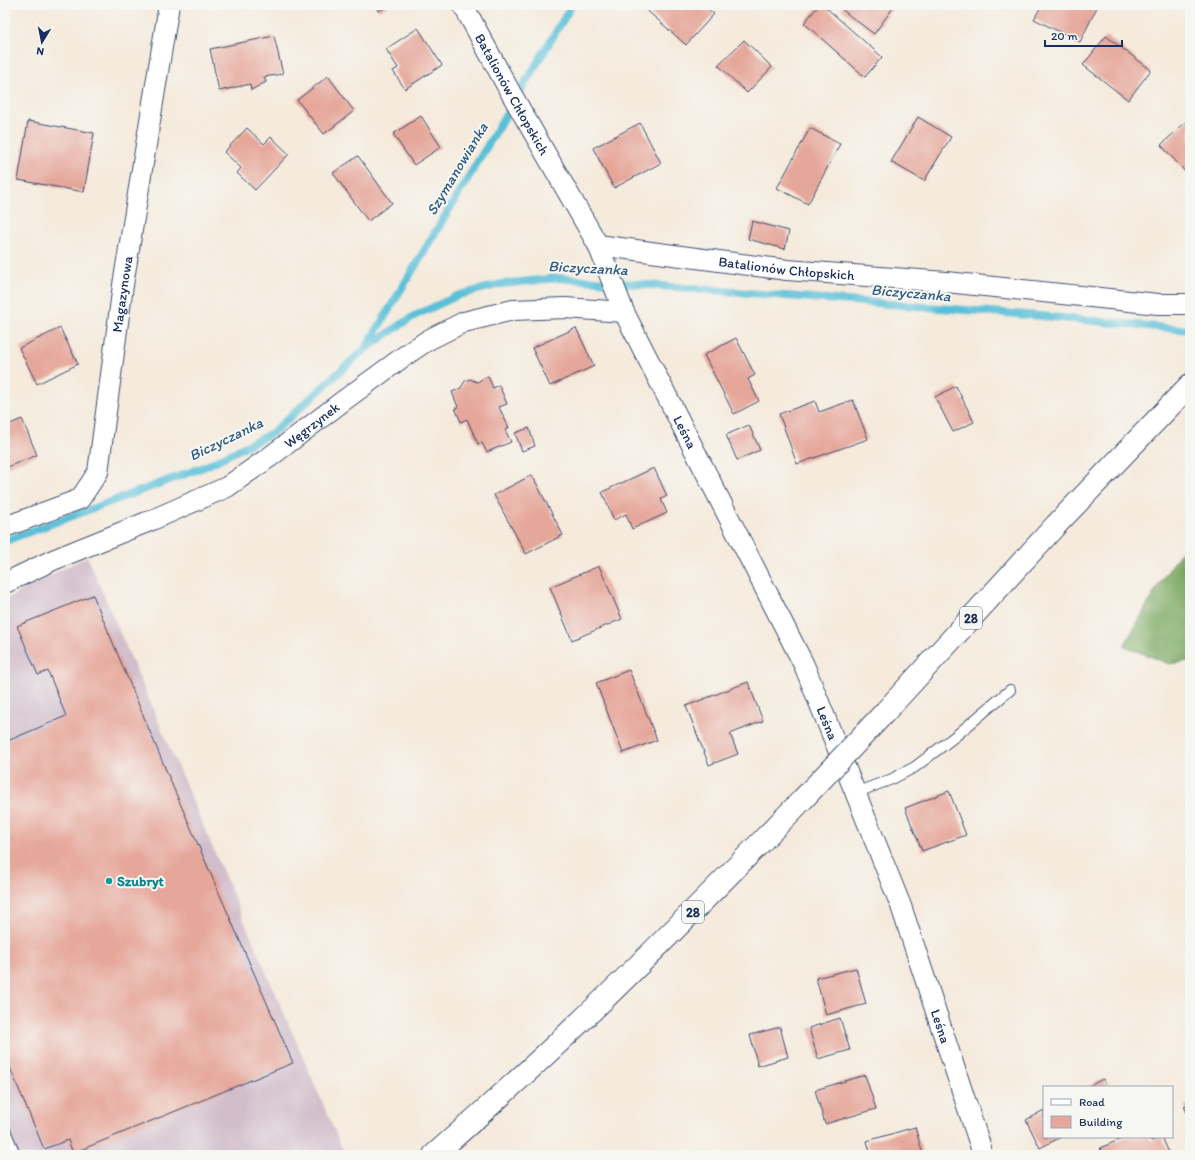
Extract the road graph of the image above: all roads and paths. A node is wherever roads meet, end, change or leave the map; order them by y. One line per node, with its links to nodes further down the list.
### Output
1 (169, 5): 7 (street, Magazynowa)
2 (463, 5): 3 (street, Batalionów Chłopskich)
3 (602, 252): 4 (street, Batalionów Chłopskich); 5 (street, Batalionów Chłopskich)
4 (1190, 304)
5 (624, 312): 8 (street, Węgrzynek); 10 (street, Leśna)
6 (1190, 385): 14 (main road, 28, bridge)
7 (5, 527)
8 (5, 583)
9 (1010, 690): 10 (lane)
10 (855, 793): 12 (street, Leśna)
11 (5, 1130): 13 (lane)
12 (982, 1153)
13 (14, 1155)
14 (434, 1155)

